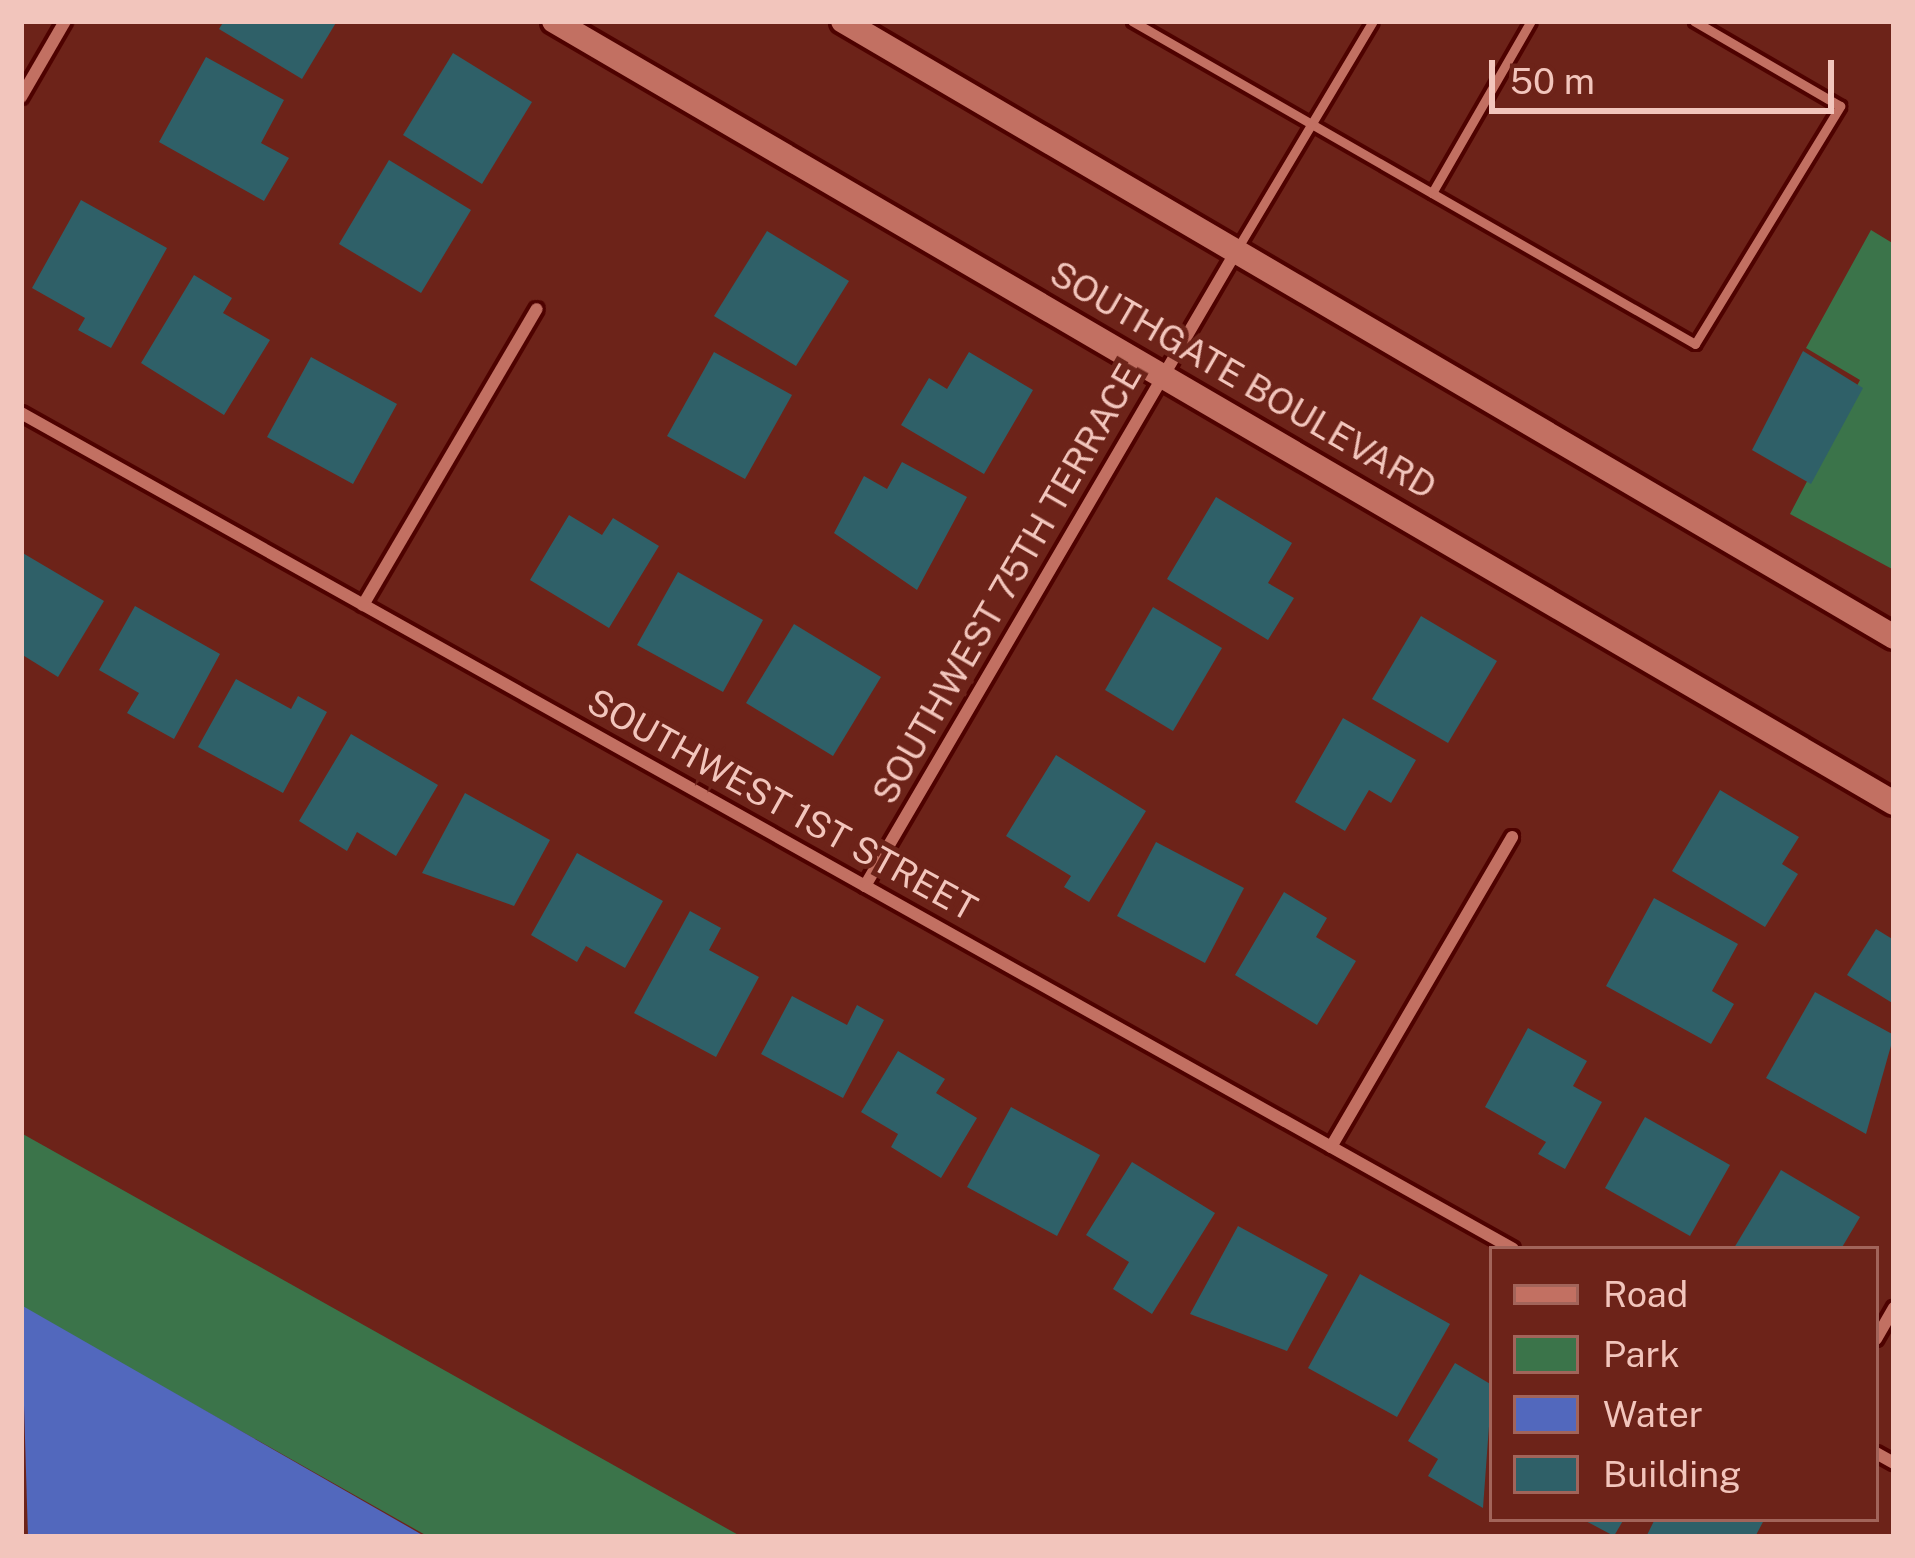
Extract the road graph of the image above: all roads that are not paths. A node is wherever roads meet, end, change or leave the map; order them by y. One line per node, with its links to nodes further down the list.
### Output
1 (65, 21): 8 (street)
2 (554, 21): 13 (main road, SOUTHGATE BOULEVARD)
3 (843, 21): 11 (main road)
4 (1132, 21): 9 (lane)
5 (1373, 21): 9 (lane)
6 (1531, 21): 10 (lane)
7 (1694, 21): 10 (lane)
8 (21, 97)
9 (1311, 126): 10 (lane); 11 (lane)
10 (1432, 193)
11 (1237, 249): 13 (street, SOUTHWEST 75TH TERRACE); 16 (main road)
12 (537, 309): 15 (street)
13 (1164, 375): 17 (main road, SOUTHGATE BOULEVARD); 19 (street, SOUTHWEST 75TH TERRACE)
14 (21, 413): 15 (street, SOUTHWEST 1ST STREET)
15 (363, 605): 19 (street, SOUTHWEST 1ST STREET)
16 (1894, 637)
17 (1894, 803)
18 (1512, 837): 20 (street)
19 (866, 886): 20 (street, SOUTHWEST 1ST STREET)
20 (1331, 1147): 21 (street, SOUTHWEST 1ST STREET)
21 (1508, 1246)

